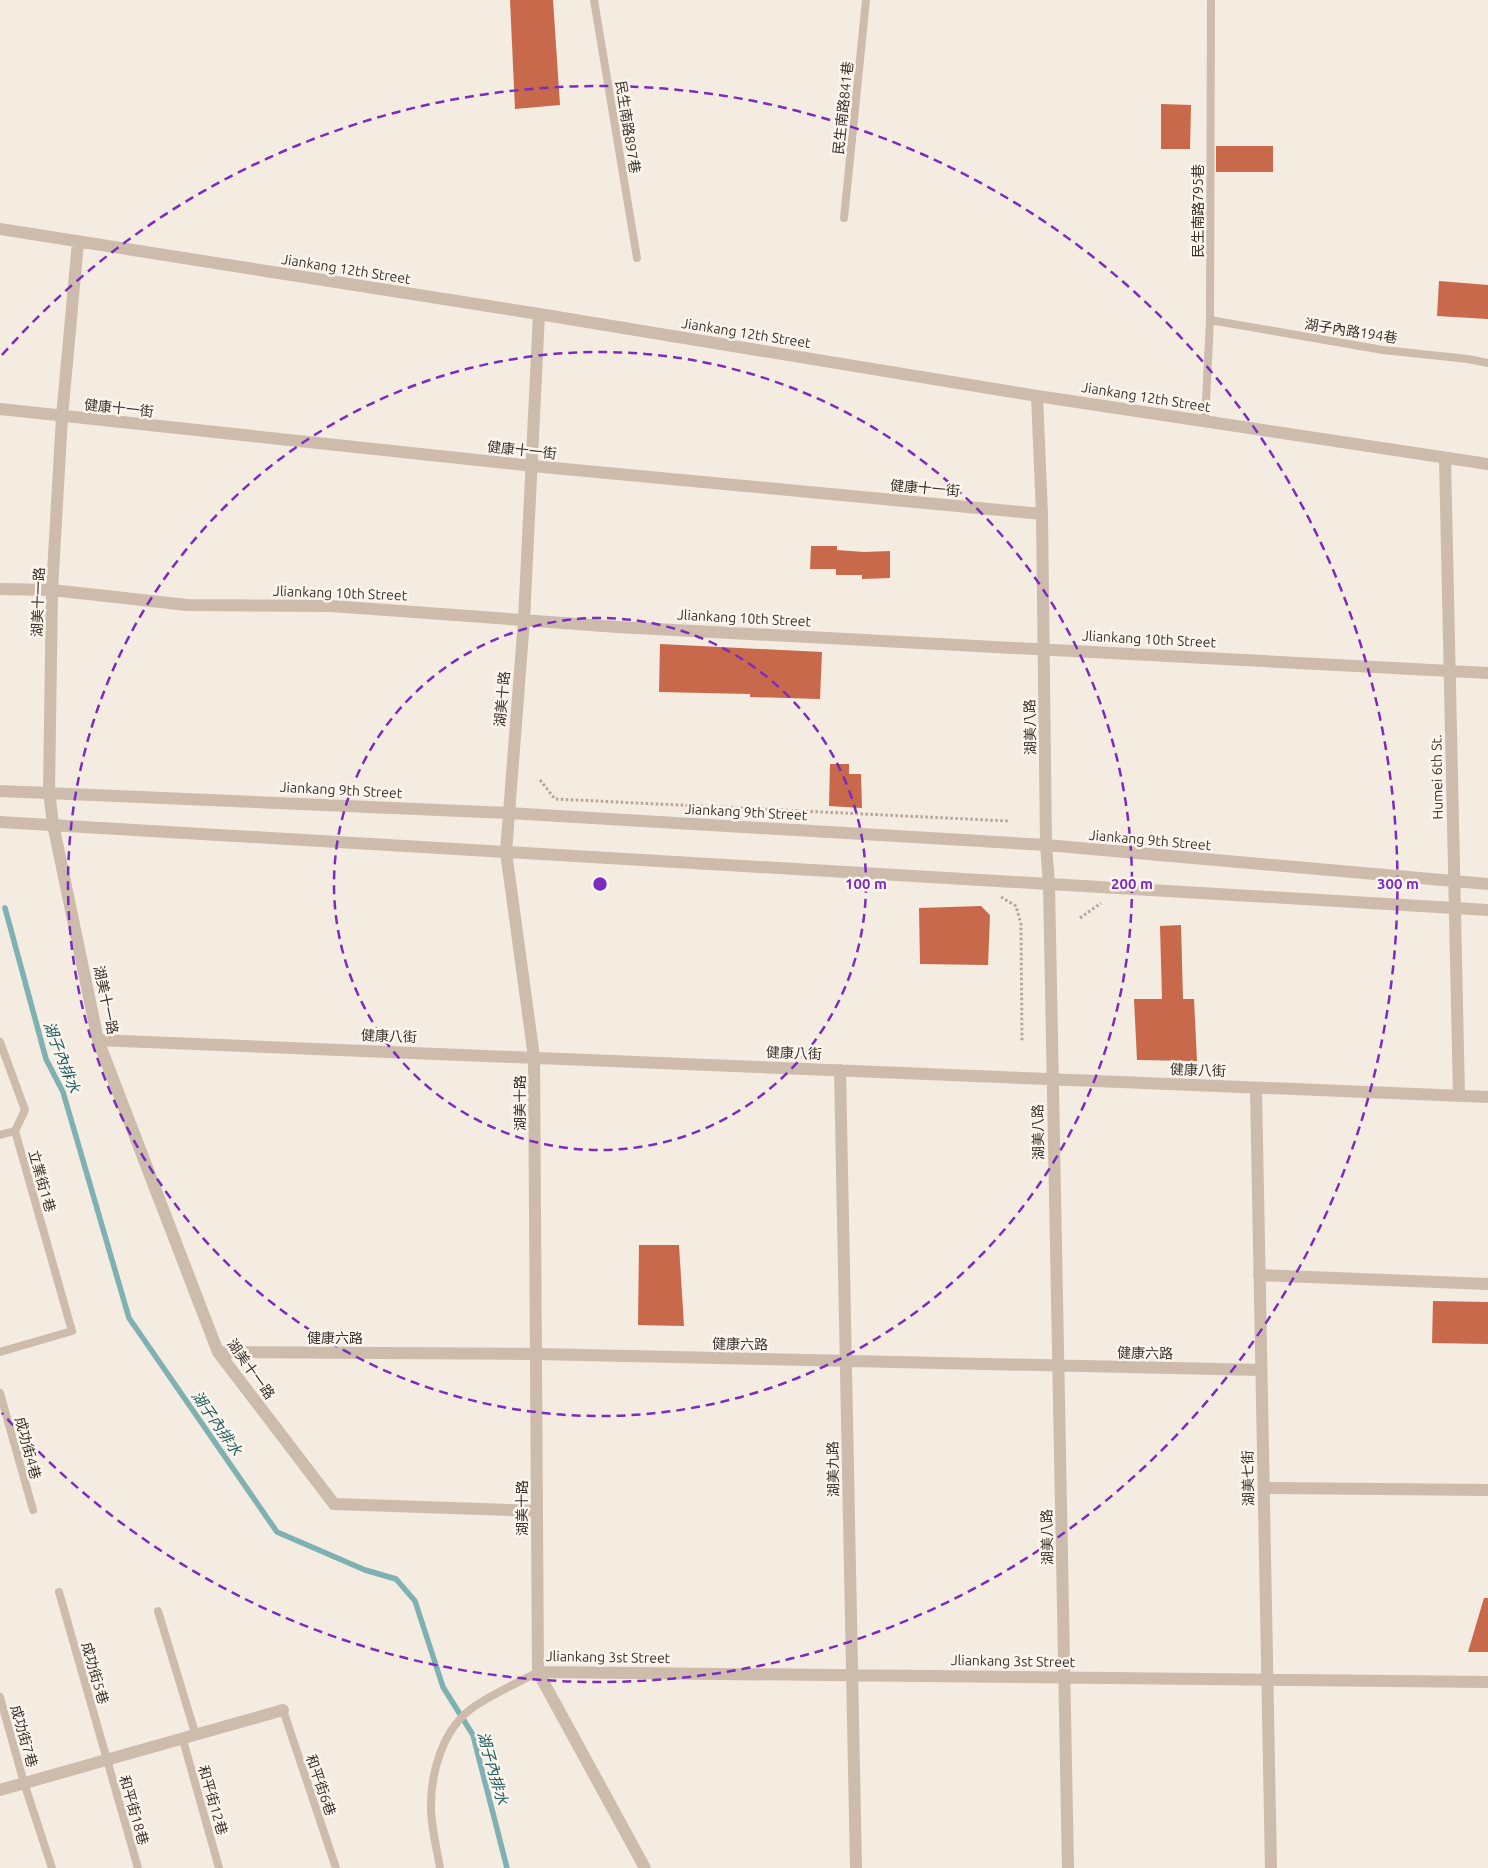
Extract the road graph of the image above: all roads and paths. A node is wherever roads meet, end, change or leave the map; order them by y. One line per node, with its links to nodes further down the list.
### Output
1 (594, 0): 7 (lane, 民生南路897巷)
2 (866, 0): 4 (lane, 民生南路841巷)
3 (1211, 0): 9 (lane, 民生南路795巷)
4 (844, 218)
5 (0, 229): 6 (street, Jiankang 12th Street)
6 (78, 242): 8 (street, Jiankang 12th Street); 13 (street, 湖美十一路)
7 (637, 258)
8 (539, 314): 11 (street, Jiankang 12th Street); 17 (street, 湖美十路)
9 (1210, 320): 10 (lane, 湖子內路194巷); 14 (lane, 民生南路795巷)
10 (1488, 363)
11 (1037, 396): 14 (street, Jiankang 12th Street); 18 (street, 湖美八路)
12 (0, 409): 13 (street, 健康十一街)
13 (62, 417): 17 (street, 健康十一街); 20 (street, 湖美十一路)
14 (1205, 421): 15 (street, Jiankang 12th Street)
15 (1445, 458): 16 (street, Jiankang 12th Street); 23 (street, Humei 6th St.)
16 (1488, 464)
17 (532, 466): 18 (street, 健康十一街); 21 (street, 湖美十路)
18 (1042, 514): 22 (street, 湖美八路)
19 (0, 589): 20 (street, Jliankang 10th Street)
20 (52, 590): 21 (street, Jliankang 10th Street); 27 (street, 湖美十一路)
21 (524, 620): 22 (street, Jliankang 10th Street); 28 (street, 湖美十路)
22 (1044, 648): 23 (street, Jliankang 10th Street); 32 (street, 湖美八路)
23 (1450, 669): 24 (street, Jliankang 10th Street); 34 (street, Humei 6th St.)
24 (1488, 673)
25 (540, 780): 29 (path)
26 (0, 791): 27 (street, Jiankang 9th Street)
27 (49, 791): 28 (street, Jiankang 9th Street); 31 (street, 湖美十一路)
28 (508, 813): 32 (street, Jiankang 9th Street); 33 (street, 湖美十路)
29 (1008, 821)
30 (0, 822): 31 (street)
31 (53, 824): 33 (street); 40 (street, 湖美十一路)
32 (1046, 845): 34 (street, Jiankang 9th Street); 35 (street, 湖美八路)
33 (506, 852): 35 (street); 43 (street, 湖美十路)
34 (1454, 882): 36 (street, Jiankang 9th Street); 38 (street, Humei 6th St.)
35 (1049, 884): 38 (street); 45 (street, 湖美八路)
36 (1488, 884)
37 (994, 896): 42 (path)
38 (1455, 908): 39 (street); 47 (street, Humei 6th St.)
39 (1488, 910)
40 (98, 1040): 43 (street, 健康八街); 54 (street, 湖美十一路)
41 (0, 1042): 49 (lane)
42 (1022, 1042)
43 (534, 1058): 44 (street, 健康八街); 55 (street, 湖美十路)
44 (840, 1070): 45 (street, 健康八街); 56 (street, 湖美九路)
45 (1052, 1079): 46 (street, 健康八街); 57 (street, 湖美八路)
46 (1256, 1088): 47 (street, 健康八街); 51 (street, 湖美七街)
47 (1458, 1096): 48 (street, 健康八街)
48 (1488, 1097)
49 (15, 1130): 50 (lane); 53 (lane, 立業街1巷)
50 (0, 1135)
51 (1259, 1275): 52 (street); 58 (street, 湖美七街)
52 (1488, 1284)
53 (0, 1352)
54 (218, 1352): 55 (street, 健康六路); 63 (street, 湖美十一路)
55 (537, 1354): 56 (street, 健康六路); 63 (street, 湖美十路)
56 (846, 1361): 57 (street, 健康六路); 67 (street, 湖美九路)
57 (1058, 1366): 58 (street, 健康六路); 68 (street, 湖美八路)
58 (1261, 1370): 60 (street, 湖美七街)
59 (0, 1392): 62 (lane, 成功街4巷)
60 (1264, 1488): 61 (street); 69 (street, 湖美七街)
61 (1488, 1490)
62 (32, 1510)
63 (537, 1511): 66 (street, 湖美十路)
64 (59, 1592): 75 (lane, 成功街5巷)
65 (158, 1611): 73 (lane)
66 (538, 1672): 67 (street, Jliankang 3st Street); 82 (lane); 83 (street, 湖美十路)
67 (852, 1675): 68 (street, Jliankang 3st Street); 84 (street, 湖美九路)
68 (1064, 1677): 69 (street, Jliankang 3st Street); 85 (street, 湖美八路)
69 (1268, 1679): 70 (street, Jliankang 3st Street); 86 (street, 湖美七街)
70 (1488, 1682)
71 (0, 1697): 76 (lane, 成功街7巷)
72 (283, 1710): 73 (street); 81 (lane, 和平街6巷)
73 (196, 1736): 74 (street)
74 (182, 1740): 75 (street); 80 (lane, 和平街12巷)
75 (106, 1760): 76 (street); 79 (lane, 和平街18巷)
76 (24, 1783): 77 (street); 78 (lane, 成功街7巷)
77 (0, 1790)
78 (52, 1868)
79 (138, 1868)
80 (219, 1868)
81 (336, 1868)
82 (440, 1868)
83 (645, 1868)
84 (856, 1868)
85 (1068, 1868)
86 (1271, 1868)

